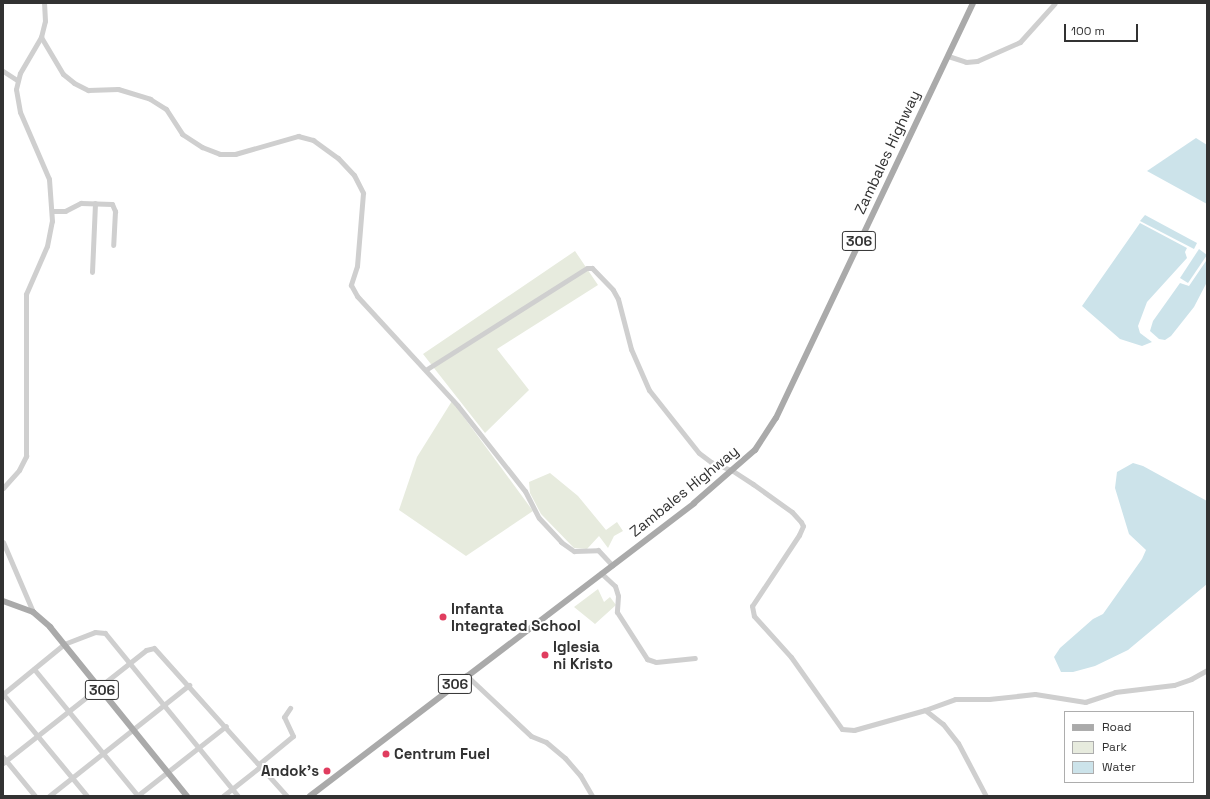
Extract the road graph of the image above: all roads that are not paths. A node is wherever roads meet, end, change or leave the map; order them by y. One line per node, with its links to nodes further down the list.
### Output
1 (44, 3): 4 (street)
2 (973, 3): 5 (main road, Zambales Highway / 306)
3 (1055, 3): 5 (street)
4 (41, 37): 7 (street); 12 (street)
5 (948, 56): 13 (main road, Zambales Highway / 306)
6 (3, 71): 7 (street)
7 (17, 80): 9 (street)
8 (95, 203): 9 (street); 10 (street); 11 (street)
9 (53, 211): 14 (street)
10 (113, 245)
11 (92, 272)
12 (427, 370): 13 (street); 16 (street)
13 (733, 471): 16 (main road, Zambales Highway / 306); 31 (street)
14 (3, 488)
15 (3, 542): 19 (street)
16 (612, 565): 17 (main road, Zambales Highway / 306)
17 (601, 573): 21 (street); 25 (main road, Zambales Highway / 306)
18 (3, 601): 19 (main road, 306)
19 (33, 612): 20 (main road, 306)
20 (64, 644): 22 (street); 23 (street); 27 (main road, 306)
21 (695, 658)
22 (129, 663): 26 (street); 27 (street); 29 (street)
23 (34, 669): 28 (street); 32 (street)
24 (1207, 670): 31 (street)
25 (466, 675): 51 (main road, Zambales Highway / 306); 52 (street)
26 (189, 685): 29 (street); 33 (street)
27 (99, 687): 32 (street); 34 (main road, 306)
28 (3, 694): 35 (street)
29 (164, 706): 34 (street); 36 (street)
30 (290, 708): 39 (street)
31 (925, 710): 53 (street)
32 (69, 711): 35 (street); 37 (street)
33 (226, 726): 36 (street); 39 (street)
34 (133, 730): 37 (street); 40 (main road, 306)
35 (37, 735): 38 (street); 41 (street)
36 (198, 748): 40 (street); 42 (street)
37 (102, 753): 41 (street); 46 (street)
38 (4, 760): 43 (street)
39 (260, 765): 42 (street); 50 (street)
40 (168, 772): 46 (street); 47 (main road, 306)
41 (71, 778): 44 (street); 45 (street)
42 (232, 789): 48 (street); 49 (street)
43 (35, 796)
44 (49, 796)
45 (87, 796)
46 (137, 796)
47 (187, 796)
48 (223, 796)
49 (238, 796)
50 (287, 796)
51 (310, 796)
52 (592, 796)
53 (986, 796)

